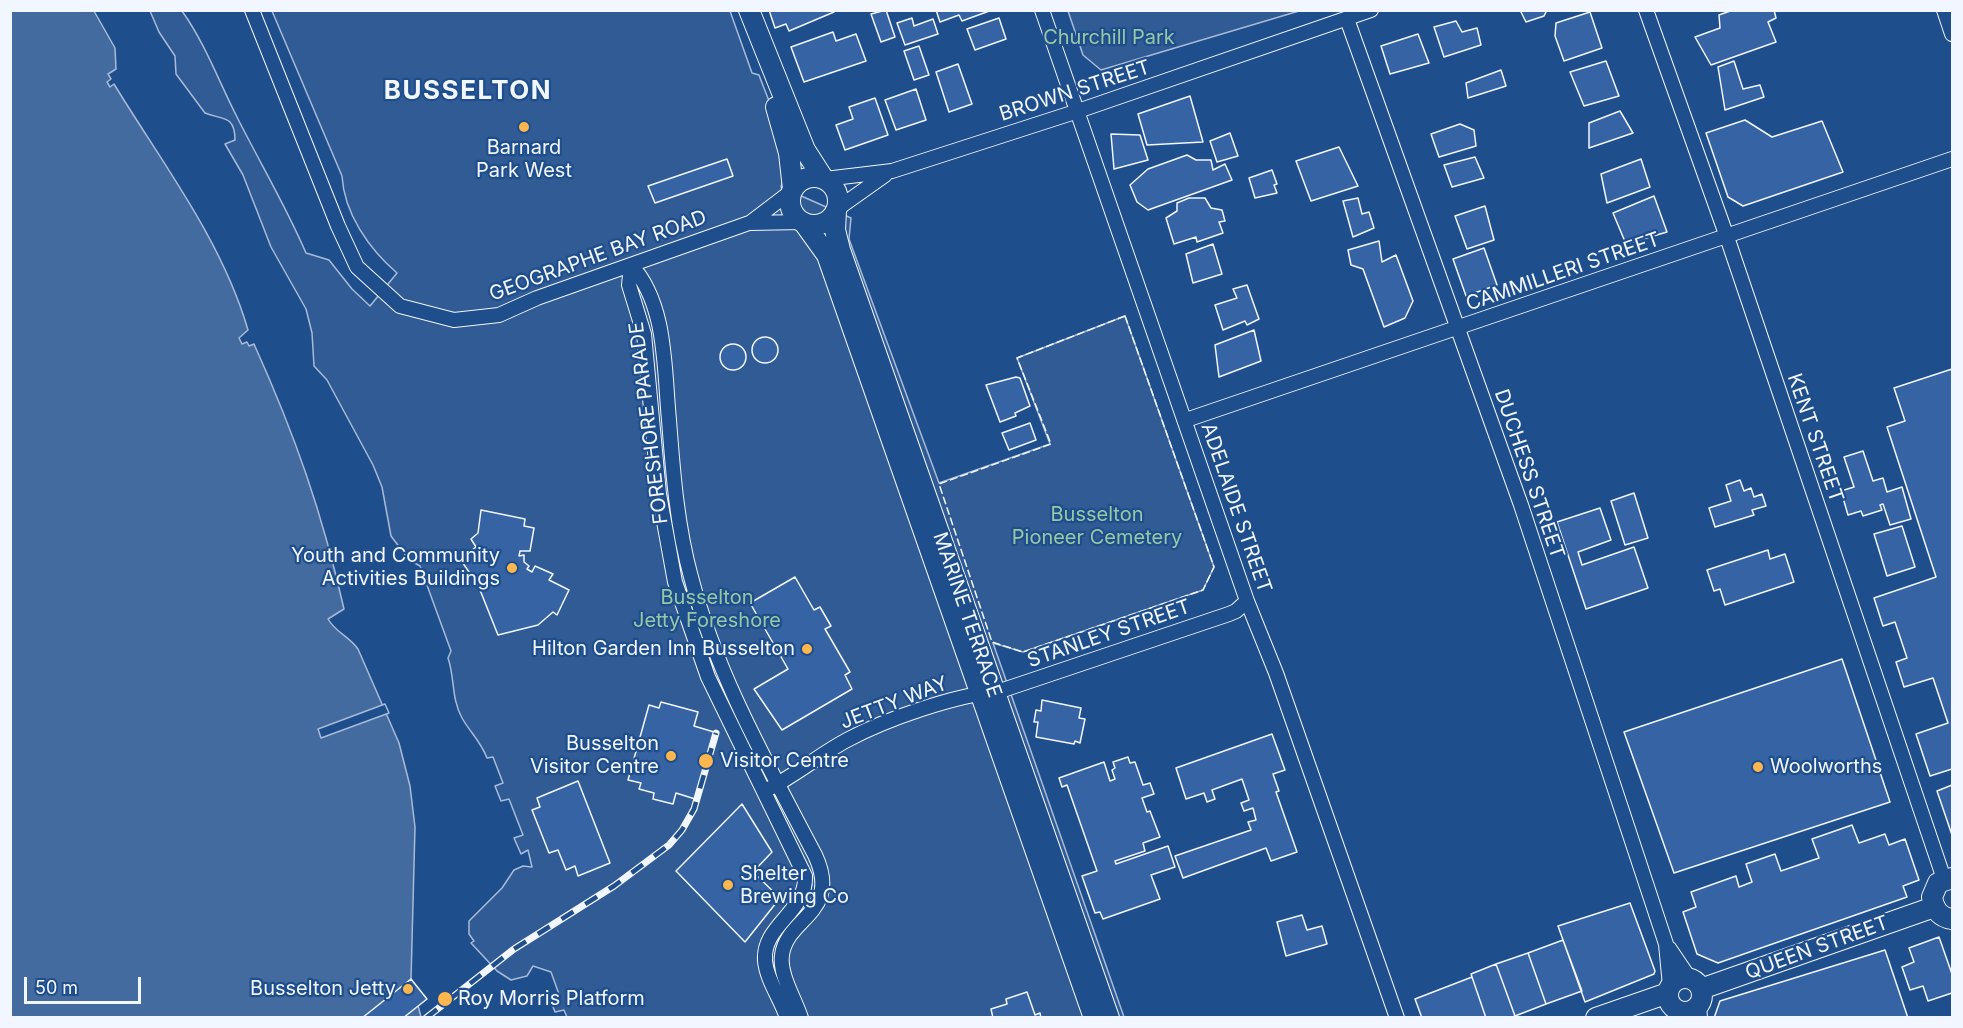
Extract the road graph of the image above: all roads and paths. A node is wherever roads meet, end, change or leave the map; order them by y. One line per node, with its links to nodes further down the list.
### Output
1 (252, 10): 19 (street, GEOGRAPHE BAY ROAD)
2 (749, 10): 9 (street)
3 (1042, 10): 10 (street, ADELAIDE STREET)
4 (1371, 10): 7 (street, BROWN STREET)
5 (1646, 10): 18 (street, KENT STREET)
6 (1944, 10): 8 (street)
7 (1347, 19): 10 (street, BROWN STREET); 20 (street, DUCHESS STREET)
8 (1953, 33)
9 (762, 49): 13 (street); 14 (street)
10 (1075, 112): 12 (street, BROWN STREET); 21 (street, ADELAIDE STREET)
11 (1953, 159): 18 (street, CAMMILLERI STREET)
12 (892, 171): 13 (street, BROWN STREET); 15 (street, BROWN STREET)
13 (824, 179): 14 (street); 15 (street)
14 (793, 190): 16 (street); 17 (street, GEOGRAPHE BAY ROAD)
15 (837, 210): 16 (street); 23 (street, MARINE TERRACE)
16 (803, 222): 17 (street, GEOGRAPHE BAY ROAD); 23 (street, MARINE TERRACE)
17 (749, 223): 19 (street, GEOGRAPHE BAY ROAD)
18 (1727, 237): 20 (street, CAMMILLERI STREET); 26 (street, KENT STREET)
19 (631, 265): 24 (street, FORESHORE PARADE); 25 (street, FORESHORE PARADE)
20 (1457, 329): 21 (street, CAMMILLERI STREET); 29 (street, DUCHESS STREET)
21 (1186, 420): 22 (street, ADELAIDE STREET)
22 (1247, 601): 23 (street, STANLEY STREET); 36 (street, ADELAIDE STREET)
23 (987, 693): 24 (street, JETTY WAY); 34 (street, MARINE TERRACE); 35 (street, MARINE TERRACE)
24 (778, 784): 25 (street, JETTY WAY); 33 (street, FORESHORE PARADE)
25 (764, 791): 32 (street, FORESHORE PARADE)
26 (1948, 878): 27 (street)
27 (1934, 907): 28 (street); 31 (street, QUEEN STREET)
28 (1953, 919)
29 (1666, 944): 30 (street, DUCHESS STREET); 31 (street, DUCHESS STREET)
30 (1669, 990): 31 (street); 31 (street); 37 (street)
31 (1690, 1004): 38 (street, QUEEN STREET)
32 (787, 1017)
33 (801, 1017)
34 (1094, 1017)
35 (1109, 1017)
36 (1397, 1017)
37 (1596, 1017)
38 (1640, 1017)

